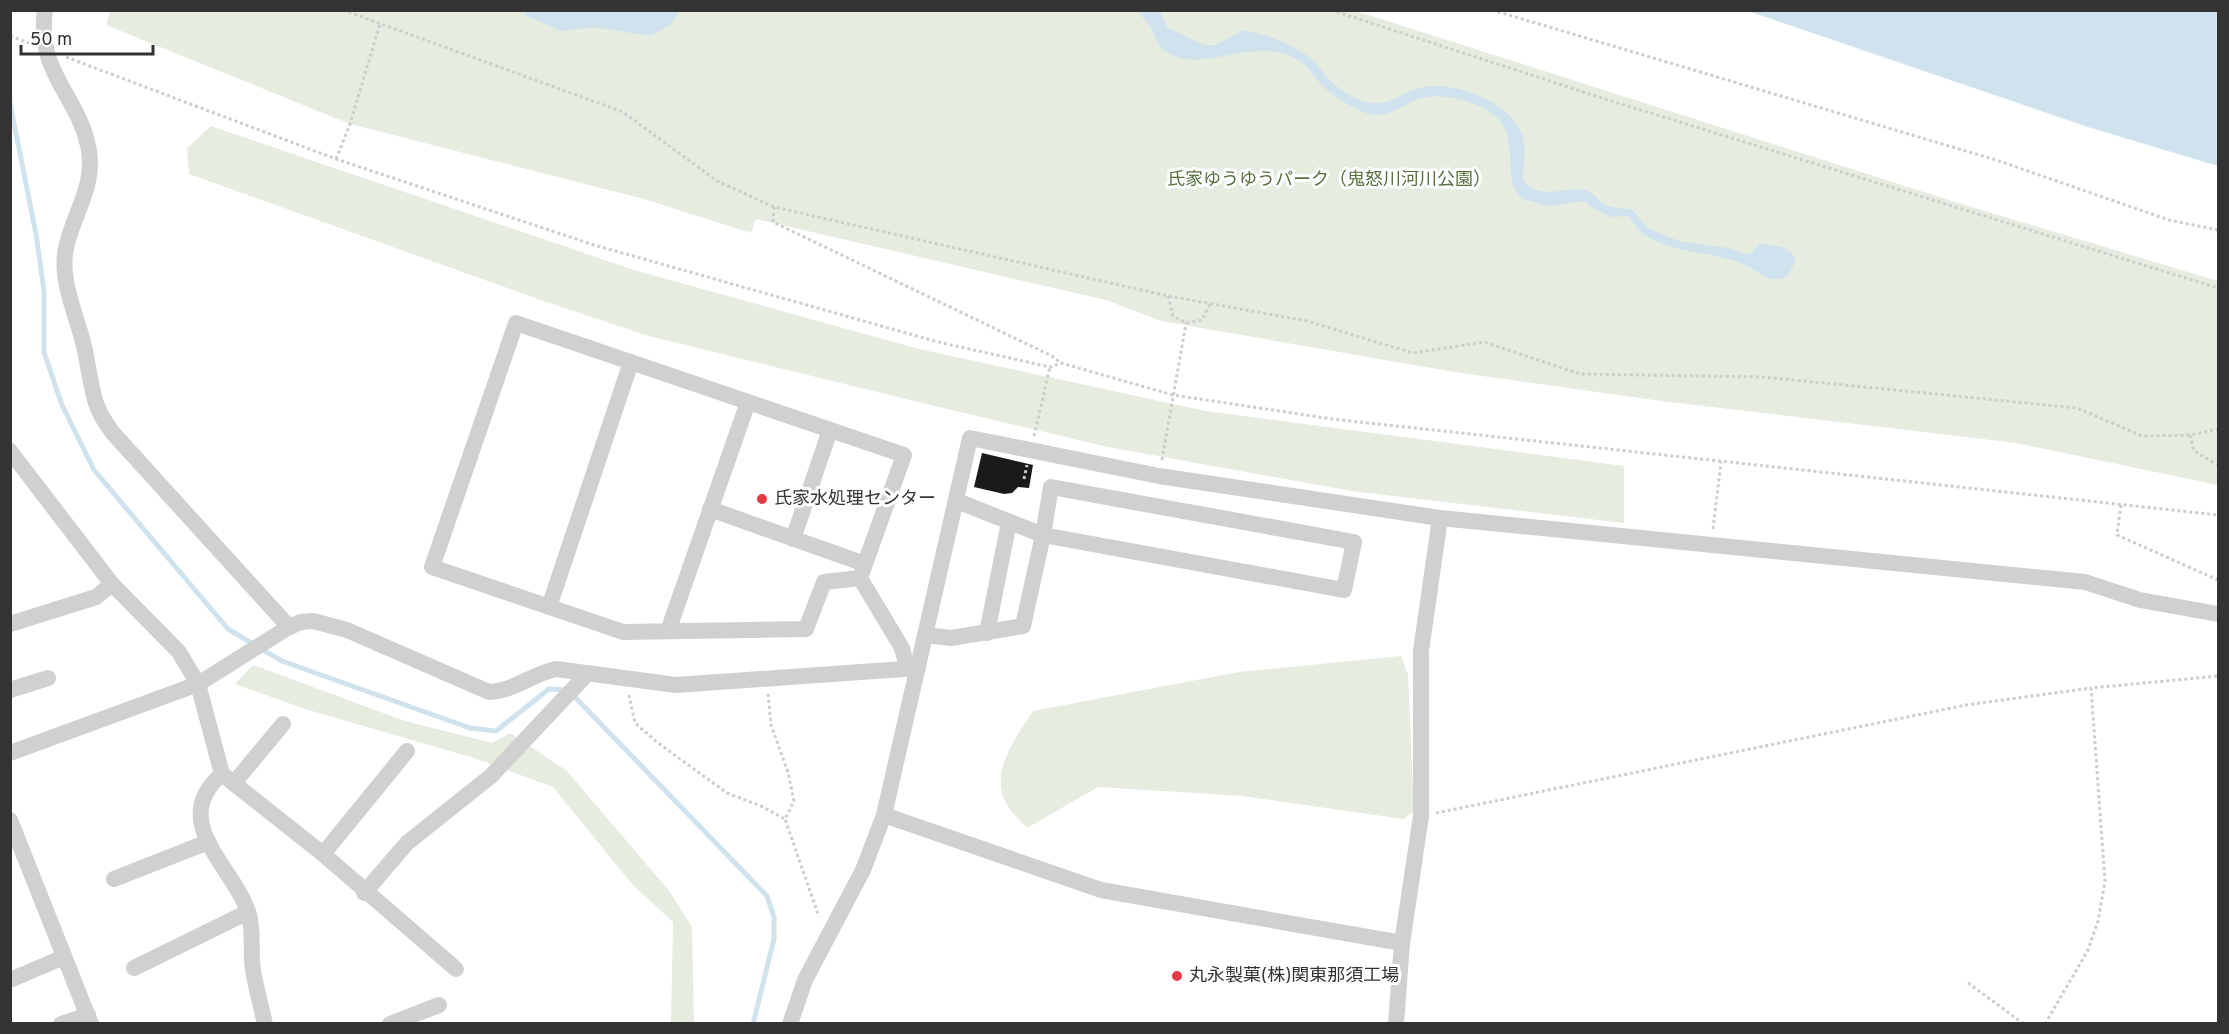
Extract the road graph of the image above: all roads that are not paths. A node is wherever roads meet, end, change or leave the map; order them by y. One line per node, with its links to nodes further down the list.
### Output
1 (45, 10): 17 (street)
2 (631, 362): 3 (street); 14 (street); 14 (street)
3 (748, 402): 4 (street); 7 (street)
4 (830, 430): 11 (street); 12 (street)
5 (10, 450): 13 (street)
6 (957, 501): 8 (street); 9 (street); 20 (street)
7 (710, 510): 11 (street); 18 (street)
8 (1440, 518): 15 (street); 38 (street)
9 (1009, 522): 10 (street); 19 (street)
10 (1042, 535): 10 (street); 19 (street)
11 (793, 539): 12 (street)
12 (863, 571): 18 (street); 21 (street)
13 (112, 584): 16 (street); 24 (street)
14 (549, 607): 18 (street)
15 (2218, 614)
16 (10, 624)
17 (282, 630): 23 (street); 24 (street)
18 (668, 631)
19 (987, 633): 20 (street)
20 (925, 635): 21 (street)
21 (913, 668): 23 (street); 30 (street)
22 (48, 678): 25 (street)
23 (583, 680): 36 (street)
24 (198, 684): 28 (street); 29 (street)
25 (10, 690)
26 (283, 724): 29 (street)
27 (407, 751): 33 (street)
28 (10, 753)
29 (228, 778): 32 (street); 33 (street)
30 (884, 815): 38 (street); 48 (street)
31 (10, 820): 34 (street)
32 (208, 842): 35 (street); 37 (street)
33 (323, 854): 36 (street)
34 (17, 855): 39 (street)
35 (114, 879)
36 (364, 893): 41 (street)
37 (248, 912): 40 (street); 46 (street)
38 (1402, 943): 49 (street)
39 (64, 957): 42 (street); 44 (street)
40 (134, 968)
41 (456, 969)
42 (10, 980)
43 (439, 1005): 47 (street)
44 (90, 1019): 45 (street)
45 (61, 1023)
46 (265, 1023)
47 (390, 1023)
48 (790, 1023)
49 (1396, 1023)

